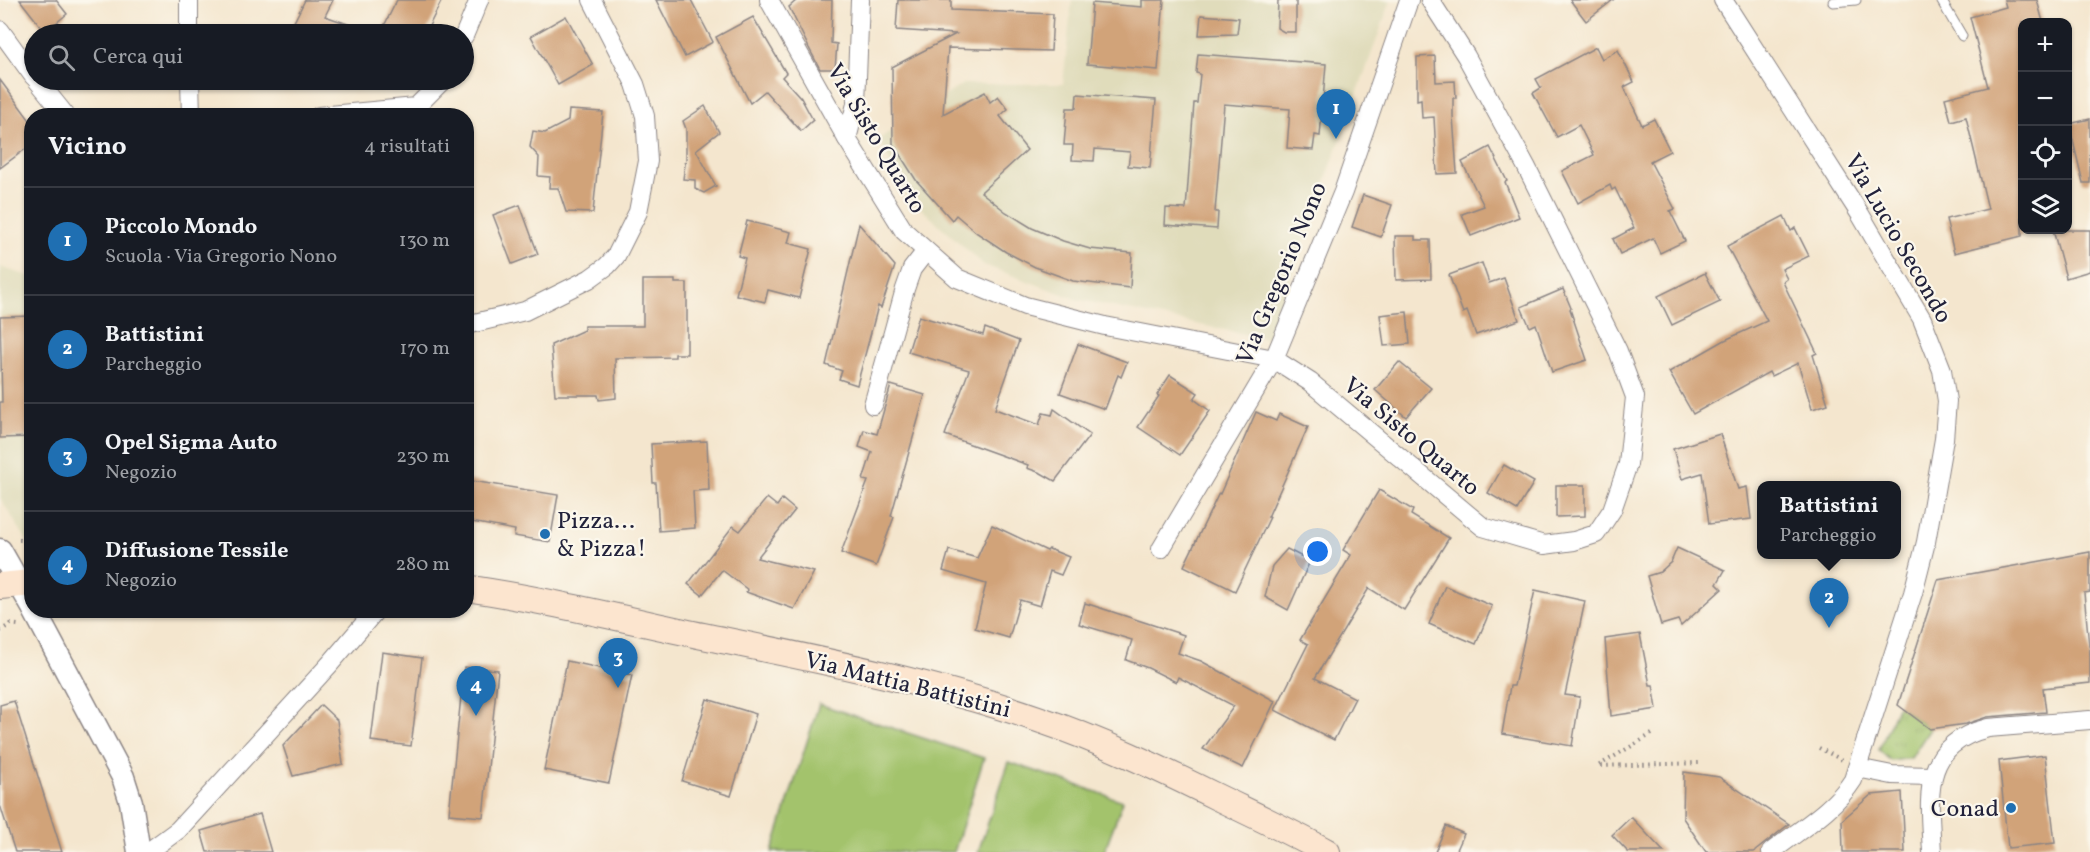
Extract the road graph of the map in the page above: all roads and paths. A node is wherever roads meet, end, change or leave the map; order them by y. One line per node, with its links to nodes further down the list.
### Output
1 (189, 0): 12 (street)
2 (479, 0): 13 (street)
3 (592, 0): 25 (street)
4 (861, 0): 23 (street)
5 (1408, 0): 26 (street, Via Gregorio Nono)
6 (1430, 0): 26 (street, Via Sisto Quarto)
7 (1723, 0): 39 (street, Via Lucio Secondo)
8 (1856, 0): 11 (lane)
9 (1941, 0): 15 (lane)
10 (773, 2): 23 (street, Via Sisto Quarto)
11 (1833, 2)
12 (189, 24)
13 (469, 24)
14 (0, 30): 16 (street)
15 (1962, 36)
16 (24, 62)
17 (45, 90): 20 (street)
18 (190, 90): 21 (street)
19 (433, 90): 22 (street)
20 (60, 108)
21 (191, 108)
22 (405, 108)
23 (847, 139): 24 (street, Via Sisto Quarto)
24 (926, 251): 26 (street, Via Sisto Quarto); 27 (street)
25 (474, 323)
26 (1274, 360): 30 (street, Via Gregorio Nono)
27 (873, 405)
28 (24, 542): 29 (path)
29 (10, 545): 32 (street)
30 (1161, 549)
31 (474, 589): 43 (main road, Via Mattia Battistini)
32 (23, 599): 35 (path)
33 (34, 618): 41 (street)
34 (369, 618): 42 (street)
35 (0, 631)
36 (2090, 720): 40 (street)
37 (1652, 734): 38 (path)
38 (1701, 763)
39 (1857, 768): 40 (street); 44 (street, Via Lucio Secondo)
40 (1932, 776): 45 (street)
41 (139, 852)
42 (148, 852)
43 (1327, 852)
44 (1771, 852)
45 (1932, 852)

